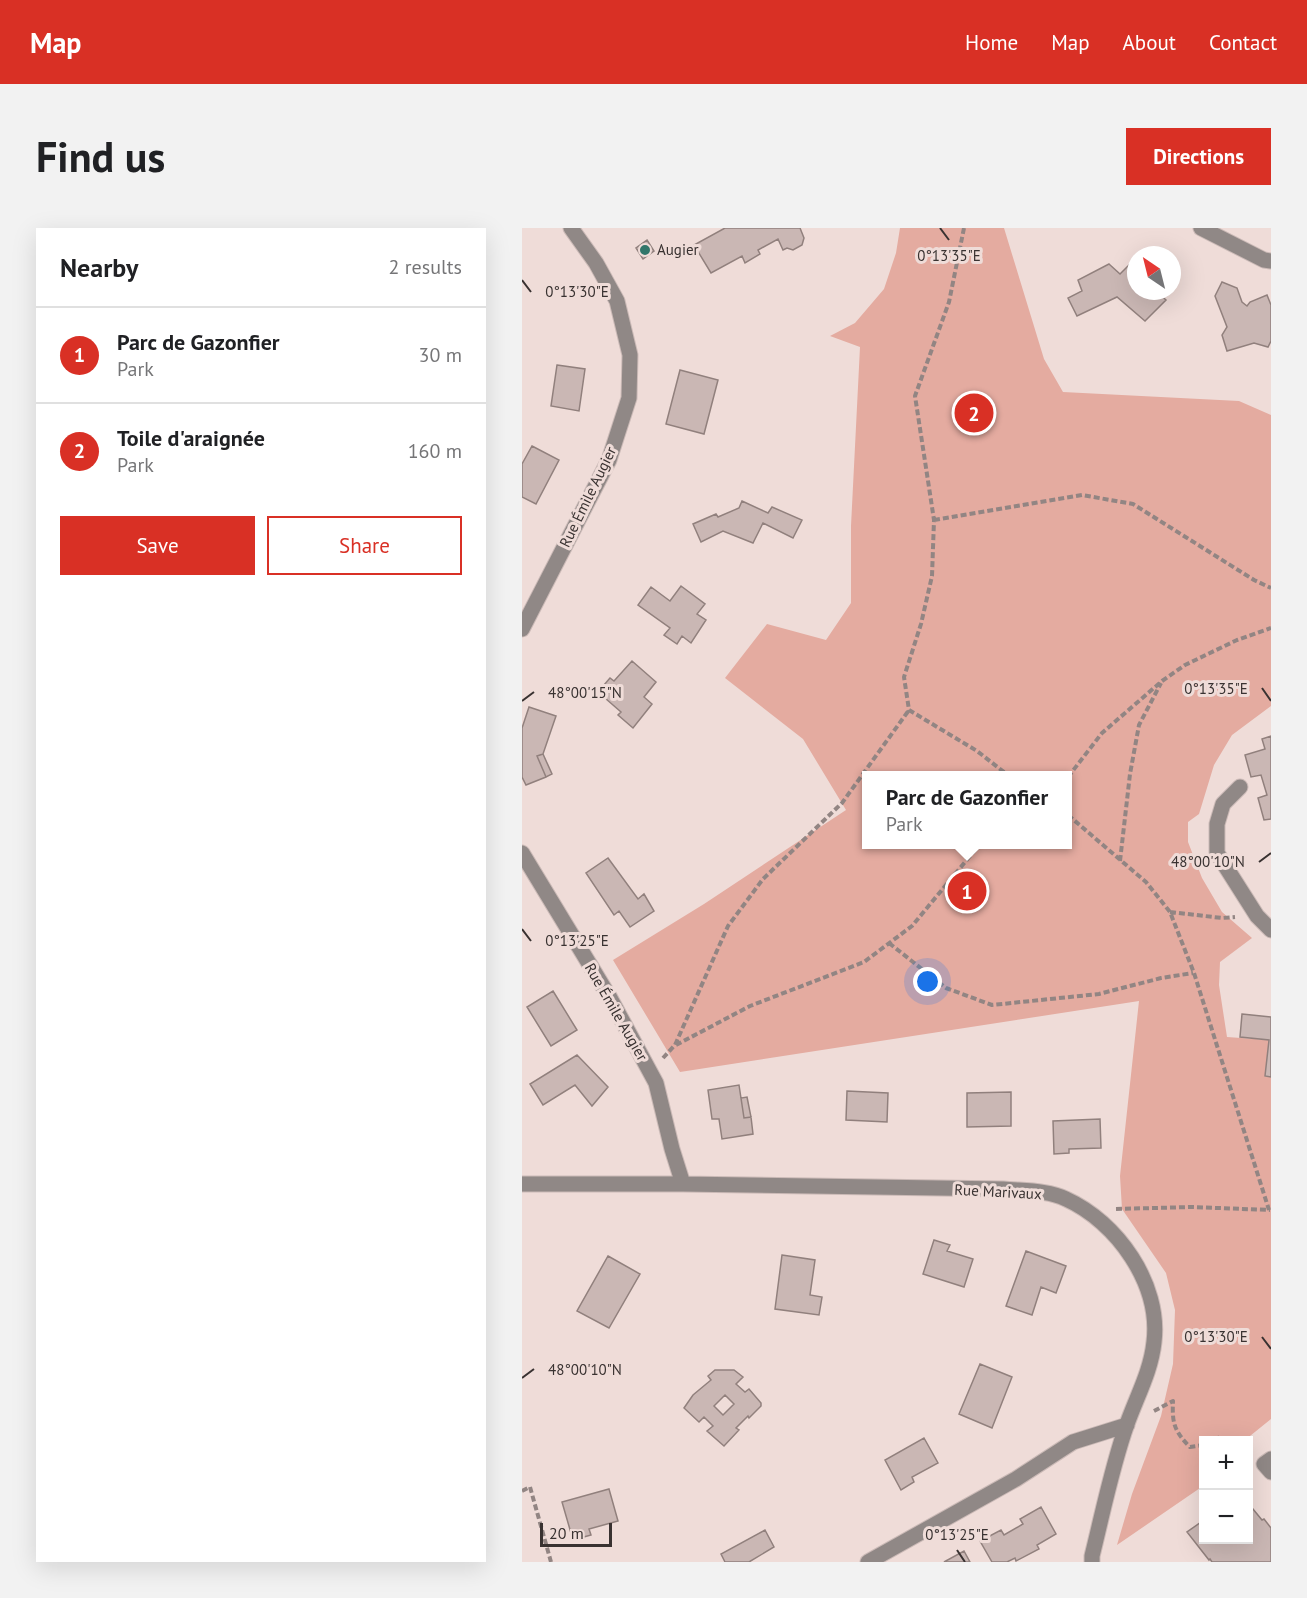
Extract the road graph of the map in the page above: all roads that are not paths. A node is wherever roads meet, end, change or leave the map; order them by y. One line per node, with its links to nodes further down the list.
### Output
1 (571, 228): 4 (street, Rue Émile Augier)
2 (1201, 228): 3 (street)
3 (1271, 261)
4 (522, 629)
5 (1240, 787): 7 (street)
6 (522, 853): 9 (street, Rue Émile Augier)
7 (1271, 930)
8 (522, 1184): 9 (street, Rue Marivaux)
9 (683, 1184): 10 (street, Rue Marivaux)
10 (1127, 1425): 13 (street); 14 (street, Rue Marivaux)
11 (1271, 1459): 12 (street)
12 (1271, 1472)
13 (868, 1562)
14 (1092, 1562)

